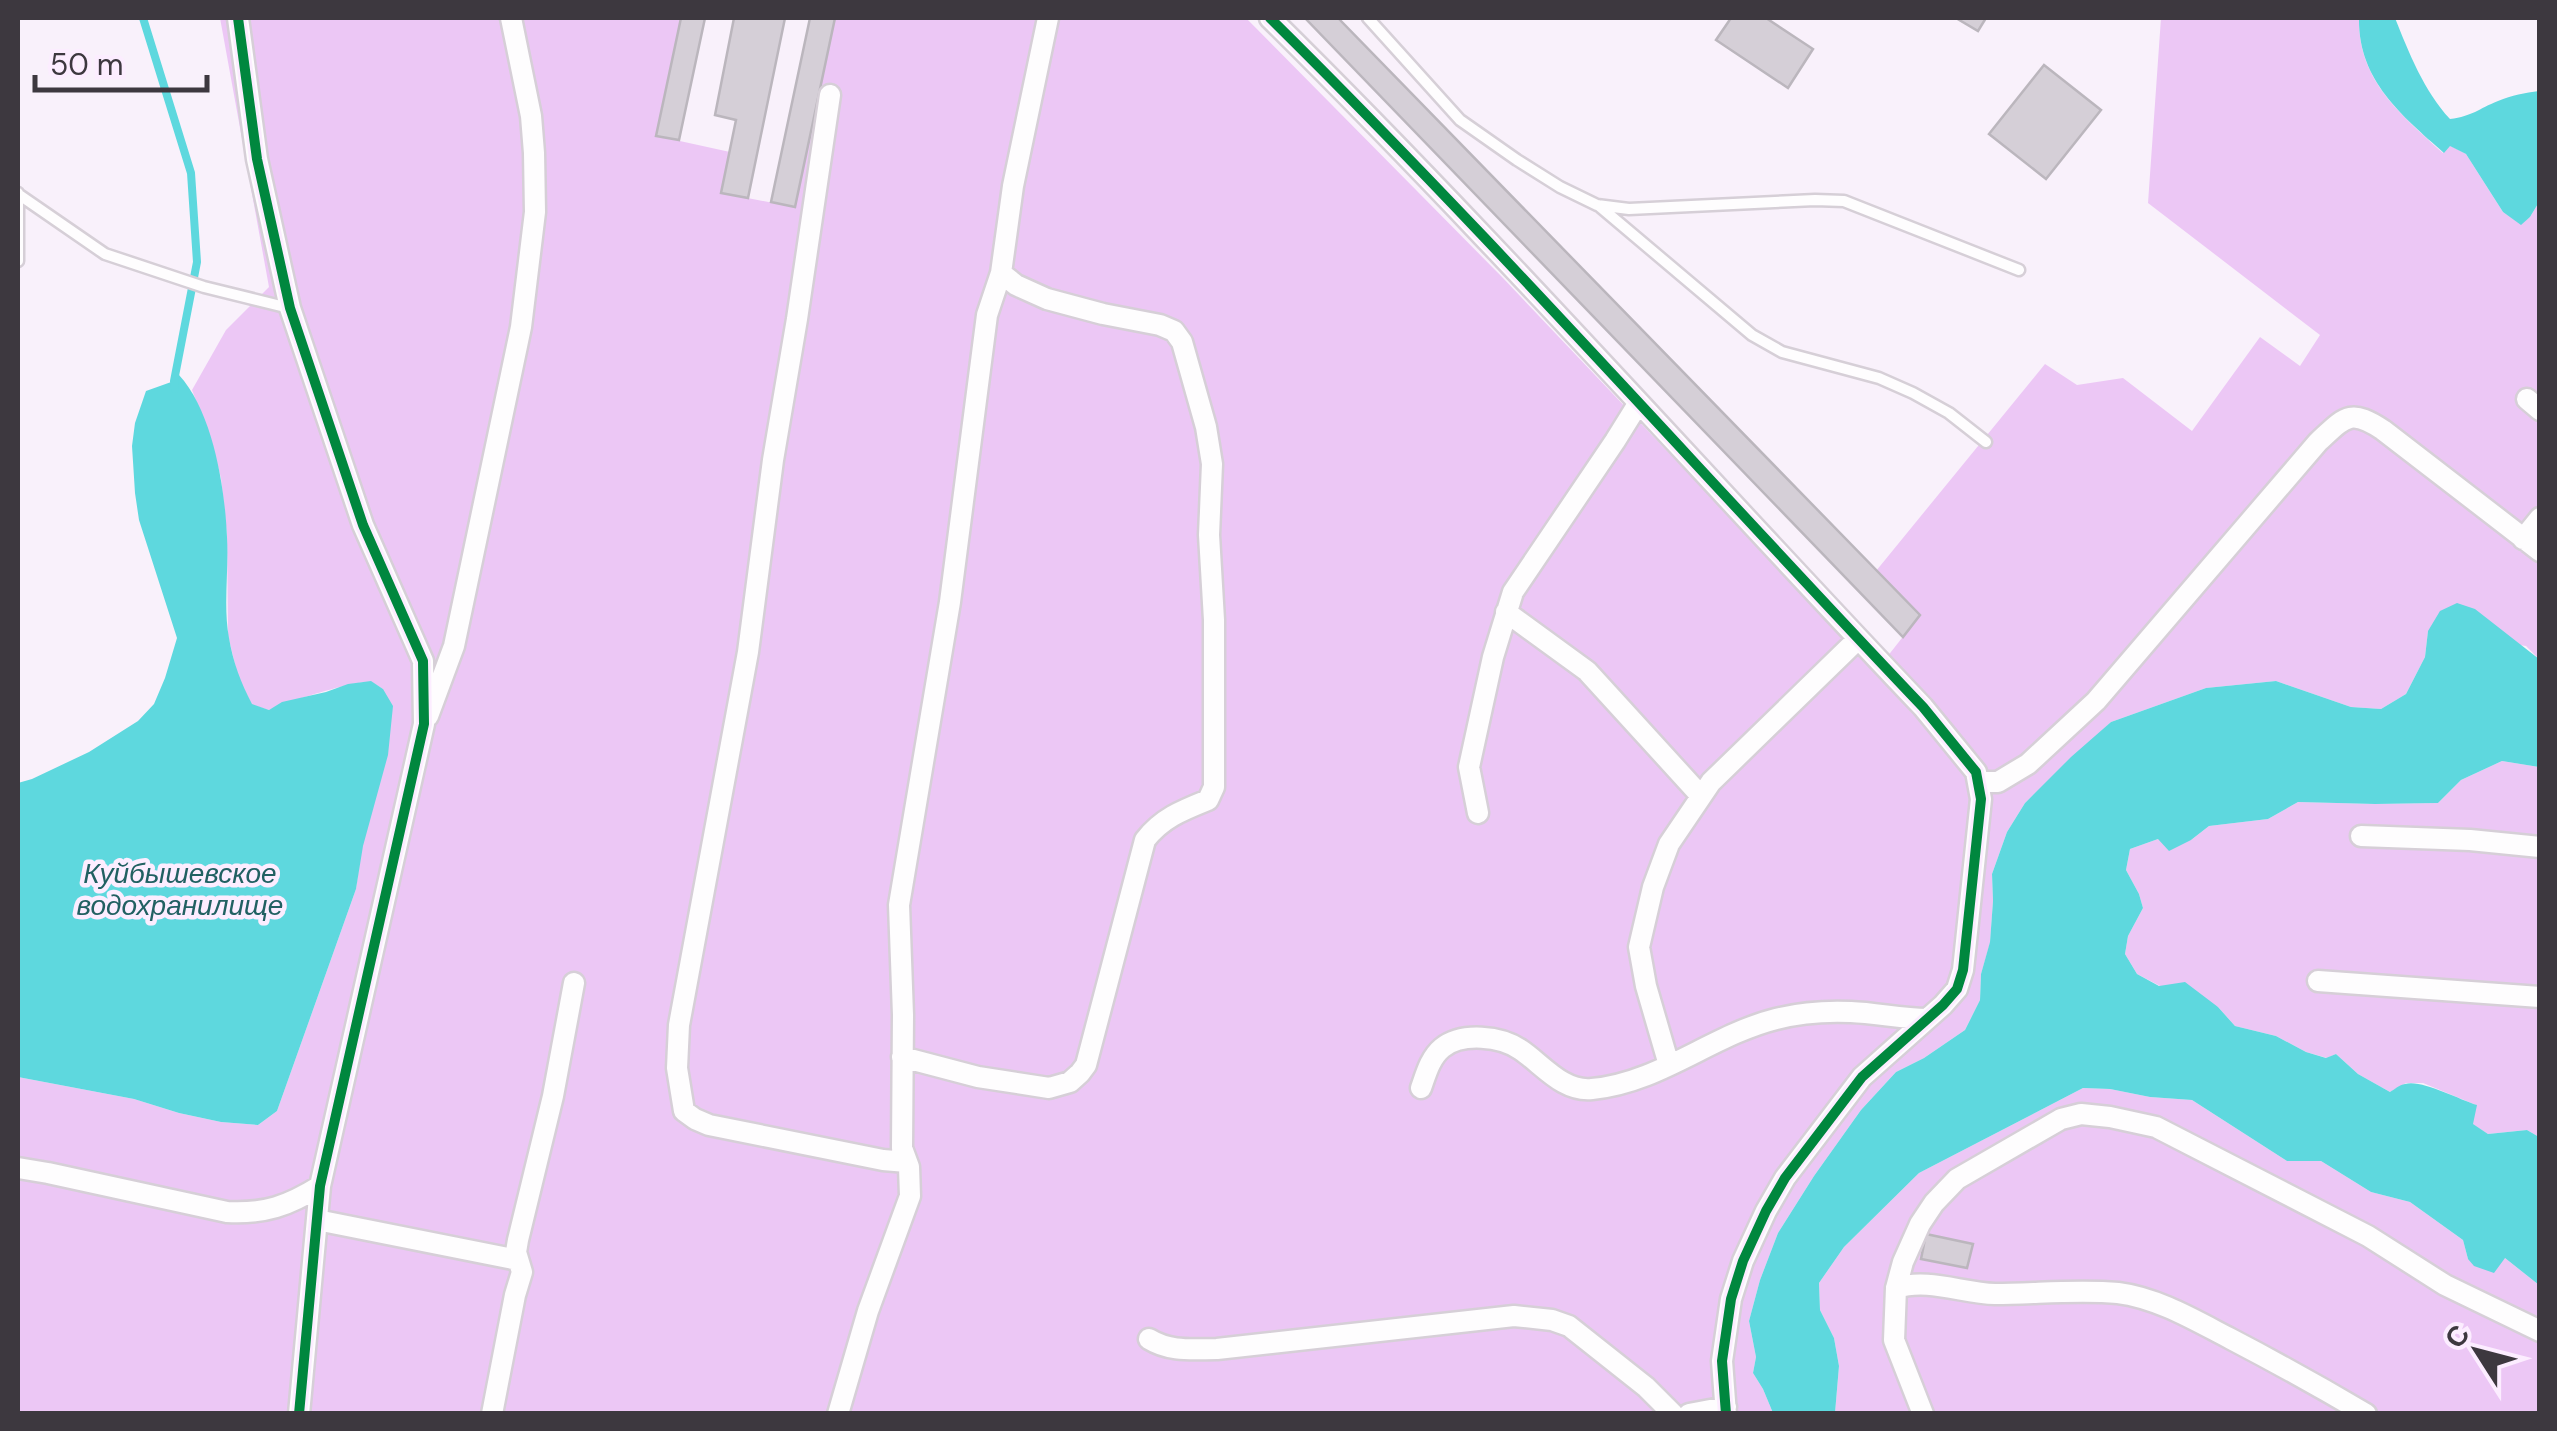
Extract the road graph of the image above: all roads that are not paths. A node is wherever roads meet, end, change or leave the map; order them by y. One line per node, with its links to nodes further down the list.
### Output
1 (238, 18): 12 (street)
2 (510, 18): 19 (street)
3 (1048, 18): 11 (street)
4 (1270, 18): 13 (street)
5 (1368, 18): 8 (lane)
6 (830, 95): 32 (street)
7 (18, 193): 9 (lane); 12 (lane)
8 (1597, 205): 10 (lane); 14 (lane)
9 (18, 260)
10 (2019, 270)
11 (1001, 273): 29 (street); 29 (street)
12 (290, 308): 19 (street)
13 (1638, 404): 17 (street); 18 (street)
14 (1986, 442)
15 (2540, 518): 16 (street)
16 (2531, 545): 20 (street)
17 (1506, 612): 21 (street); 22 (street)
18 (1858, 639): 20 (street); 21 (street)
19 (424, 724): 34 (street)
20 (1979, 782): 28 (street)
21 (1701, 796): 30 (street)
22 (1478, 813)
23 (2361, 836): 24 (street)
24 (2540, 847)
25 (2318, 981): 27 (street)
26 (574, 983): 36 (street)
27 (2540, 996)
28 (1927, 1019): 30 (street); 40 (street)
29 (902, 1056): 32 (street)
30 (1669, 1065): 31 (street)
31 (1421, 1088)
32 (907, 1162): 43 (street)
33 (18, 1168): 34 (street)
34 (320, 1186): 35 (street)
35 (317, 1220): 36 (street); 41 (street)
36 (518, 1260): 42 (street)
37 (1896, 1288): 38 (street); 46 (street); 47 (street)
38 (2540, 1331)
39 (1149, 1339): 44 (street)
40 (1726, 1410): 45 (street)
41 (299, 1414)
42 (492, 1414)
43 (838, 1414)
44 (1673, 1414)
45 (1688, 1414)
46 (1922, 1414)
47 (2366, 1414)

